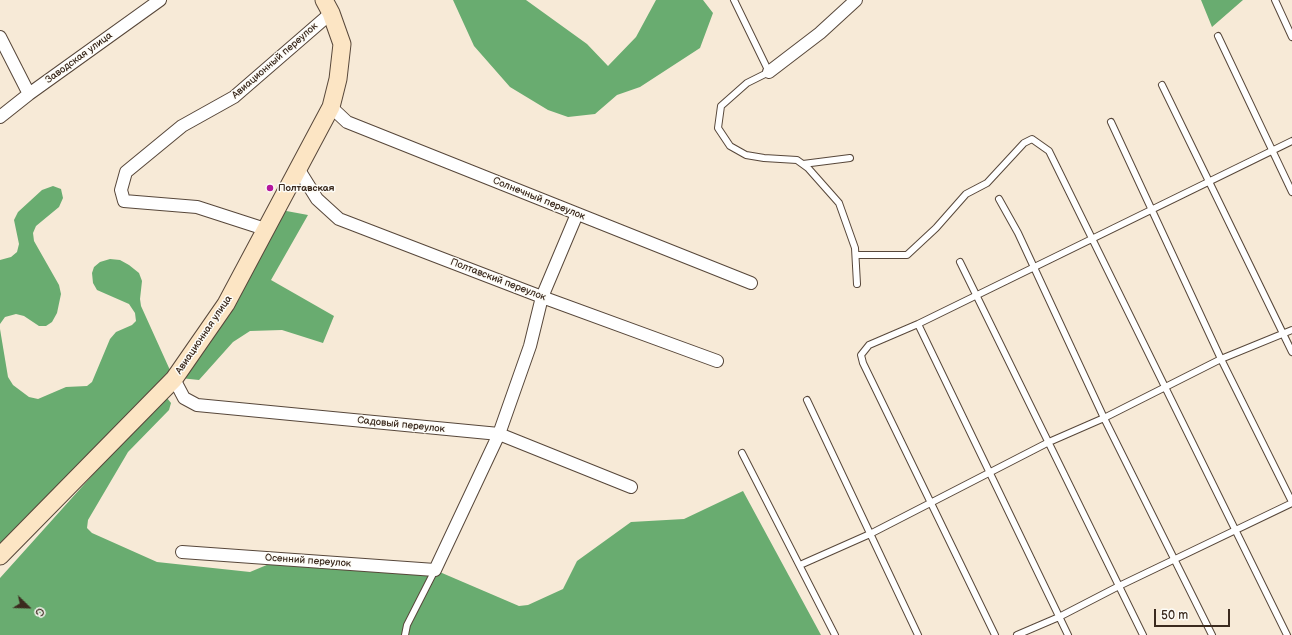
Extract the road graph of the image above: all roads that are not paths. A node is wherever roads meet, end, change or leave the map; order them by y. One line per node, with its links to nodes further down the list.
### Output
1 (160, 0): 11 (street, Заводская улица)
2 (734, 0): 9 (lane)
3 (856, 0): 9 (street)
4 (1275, 0): 8 (lane)
5 (327, 6): 12 (street, Авиационная улица); 25 (street, Авиационный переулок)
6 (1218, 36): 16 (lane)
7 (0, 37): 11 (street)
8 (1292, 37)
9 (769, 72): 18 (lane)
10 (1162, 85): 20 (lane)
11 (29, 94): 13 (street, Заводская улица)
12 (331, 107): 19 (street, Авиационная улица); 24 (street, Солнечный переулок)
13 (0, 117)
14 (1111, 122): 23 (lane)
15 (1292, 141): 16 (lane)
16 (1272, 151): 20 (lane); 21 (lane)
17 (850, 158): 18 (lane)
18 (803, 164): 27 (lane)
19 (299, 170): 25 (street, Авиационная улица); 33 (street, Полтавский переулок)
20 (1209, 182): 23 (lane); 36 (lane)
21 (1292, 192)
22 (999, 199): 29 (lane)
23 (1152, 210): 26 (lane); 38 (lane)
24 (577, 214): 30 (street, Солнечный переулок); 33 (street)
25 (266, 230): 40 (street, Авиационная улица)
26 (1092, 239): 27 (lane); 29 (lane); 41 (lane)
27 (856, 256): 31 (lane)
28 (960, 262): 32 (lane)
29 (1034, 267): 32 (lane); 43 (lane)
30 (751, 283)
31 (857, 284)
32 (977, 295): 34 (lane); 45 (lane)
33 (542, 297): 39 (street, Полтавский переулок); 44 (street)
34 (918, 324): 47 (lane); 50 (lane)
35 (1292, 330): 36 (lane)
36 (1283, 334): 37 (lane); 38 (lane)
37 (1292, 352)
38 (1221, 359): 41 (lane); 49 (lane)
39 (718, 361)
40 (174, 379): 44 (street, Садовый переулок); 54 (street, Авиационная улица)
41 (1165, 388): 43 (lane); 51 (lane)
42 (807, 400): 52 (lane)
43 (1104, 418): 45 (lane); 55 (lane)
44 (498, 434): 48 (street, Садовый переулок); 57 (street)
45 (1049, 442): 47 (lane); 58 (lane)
46 (742, 453): 56 (lane)
47 (988, 473): 50 (lane); 59 (lane)
48 (631, 487)
49 (1292, 502): 51 (lane)
50 (930, 503): 52 (lane); 63 (lane)
51 (1235, 530): 55 (lane); 68 (lane)
52 (870, 534): 56 (lane); 62 (lane)
53 (182, 552): 57 (street, Осенний переулок)
54 (0, 556)
55 (1175, 559): 58 (lane); 67 (lane)
56 (800, 565): 61 (lane)
57 (435, 570): 60 (lane)
58 (1119, 586): 59 (lane); 66 (lane)
59 (1059, 617): 64 (lane); 65 (lane)
60 (405, 635)
61 (835, 635)
62 (918, 635)
63 (995, 635)
64 (1017, 635)
65 (1068, 635)
66 (1143, 635)
67 (1212, 635)
68 (1287, 635)

